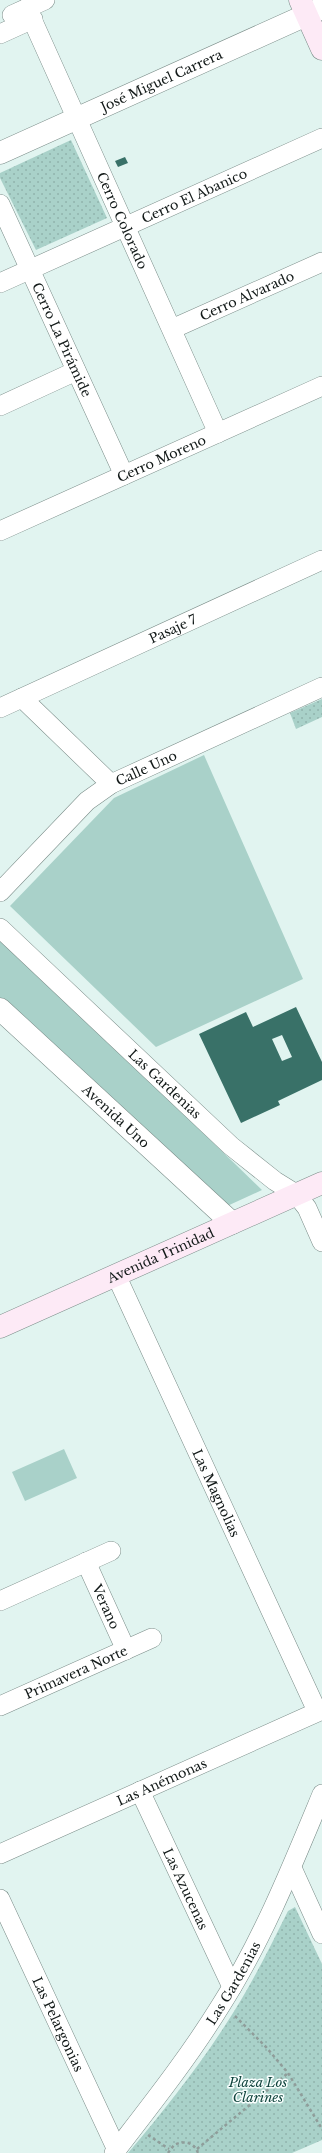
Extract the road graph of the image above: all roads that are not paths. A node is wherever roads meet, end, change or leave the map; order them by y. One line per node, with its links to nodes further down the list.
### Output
1 (45, 0): 3 (street)
2 (310, 8): 5 (main road); 6 (street, José Miguel Carrera)
3 (19, 14): 4 (street); 6 (street, Cerro Colorado)
4 (0, 34)
5 (322, 49)
6 (77, 118): 8 (street, José Miguel Carrera); 10 (street, Cerro Colorado)
7 (322, 138): 10 (street, Cerro El Abanico)
8 (0, 153)
9 (0, 204): 12 (street, Cerro La Pirámide)
10 (126, 226): 12 (street, Cerro El Abanico); 14 (street, Cerro Colorado)
11 (322, 262): 14 (street, Cerro Alvarado)
12 (30, 269): 13 (street, Cerro El Abanico); 15 (street, Cerro La Pirámide)
13 (0, 282)
14 (172, 329): 18 (street, Cerro Colorado)
15 (76, 371): 17 (street); 19 (street, Cerro La Pirámide)
16 (322, 386): 18 (street, Cerro Moreno)
17 (0, 406)
18 (218, 433): 19 (street, Cerro Moreno)
19 (124, 475): 20 (street, Cerro Moreno)
20 (0, 531)
21 (322, 560): 23 (street, Pasaje 7)
22 (322, 687): 25 (street, Calle Uno)
23 (22, 698): 24 (street, Pasaje 7); 25 (street)
24 (0, 708)
25 (111, 784): 26 (street, Calle Uno)
26 (0, 892)
27 (0, 928): 30 (street, Las Gardenias)
28 (0, 1009): 31 (street, Avenida Uno)
29 (322, 1183): 30 (main road, Avenida Trinidad)
30 (296, 1194): 31 (main road, Avenida Trinidad); 32 (street, Las Gardenias)
31 (232, 1223): 33 (main road, Avenida Trinidad)
32 (322, 1242)
33 (116, 1275): 34 (main road, Avenida Trinidad); 41 (street, Las Magnolias)
34 (0, 1327)
35 (111, 1552): 36 (street)
36 (86, 1562): 37 (street); 39 (street, Verano)
37 (0, 1601)
38 (152, 1638): 39 (street, Primavera Norte)
39 (126, 1650): 40 (street, Primavera Norte)
40 (0, 1706)
41 (320, 1710): 42 (street, Las Anémonas)
42 (140, 1791): 44 (street, Las Anémonas); 48 (street, Las Azucenas)
43 (322, 1794): 45 (street, Las Gardenias)
44 (0, 1854)
45 (292, 1868): 47 (street); 48 (street, Las Gardenias)
46 (0, 1899): 49 (street, Las Pelargonias)
47 (322, 1934)
48 (232, 1987): 49 (street, Las Gardenias)
49 (116, 2151)

